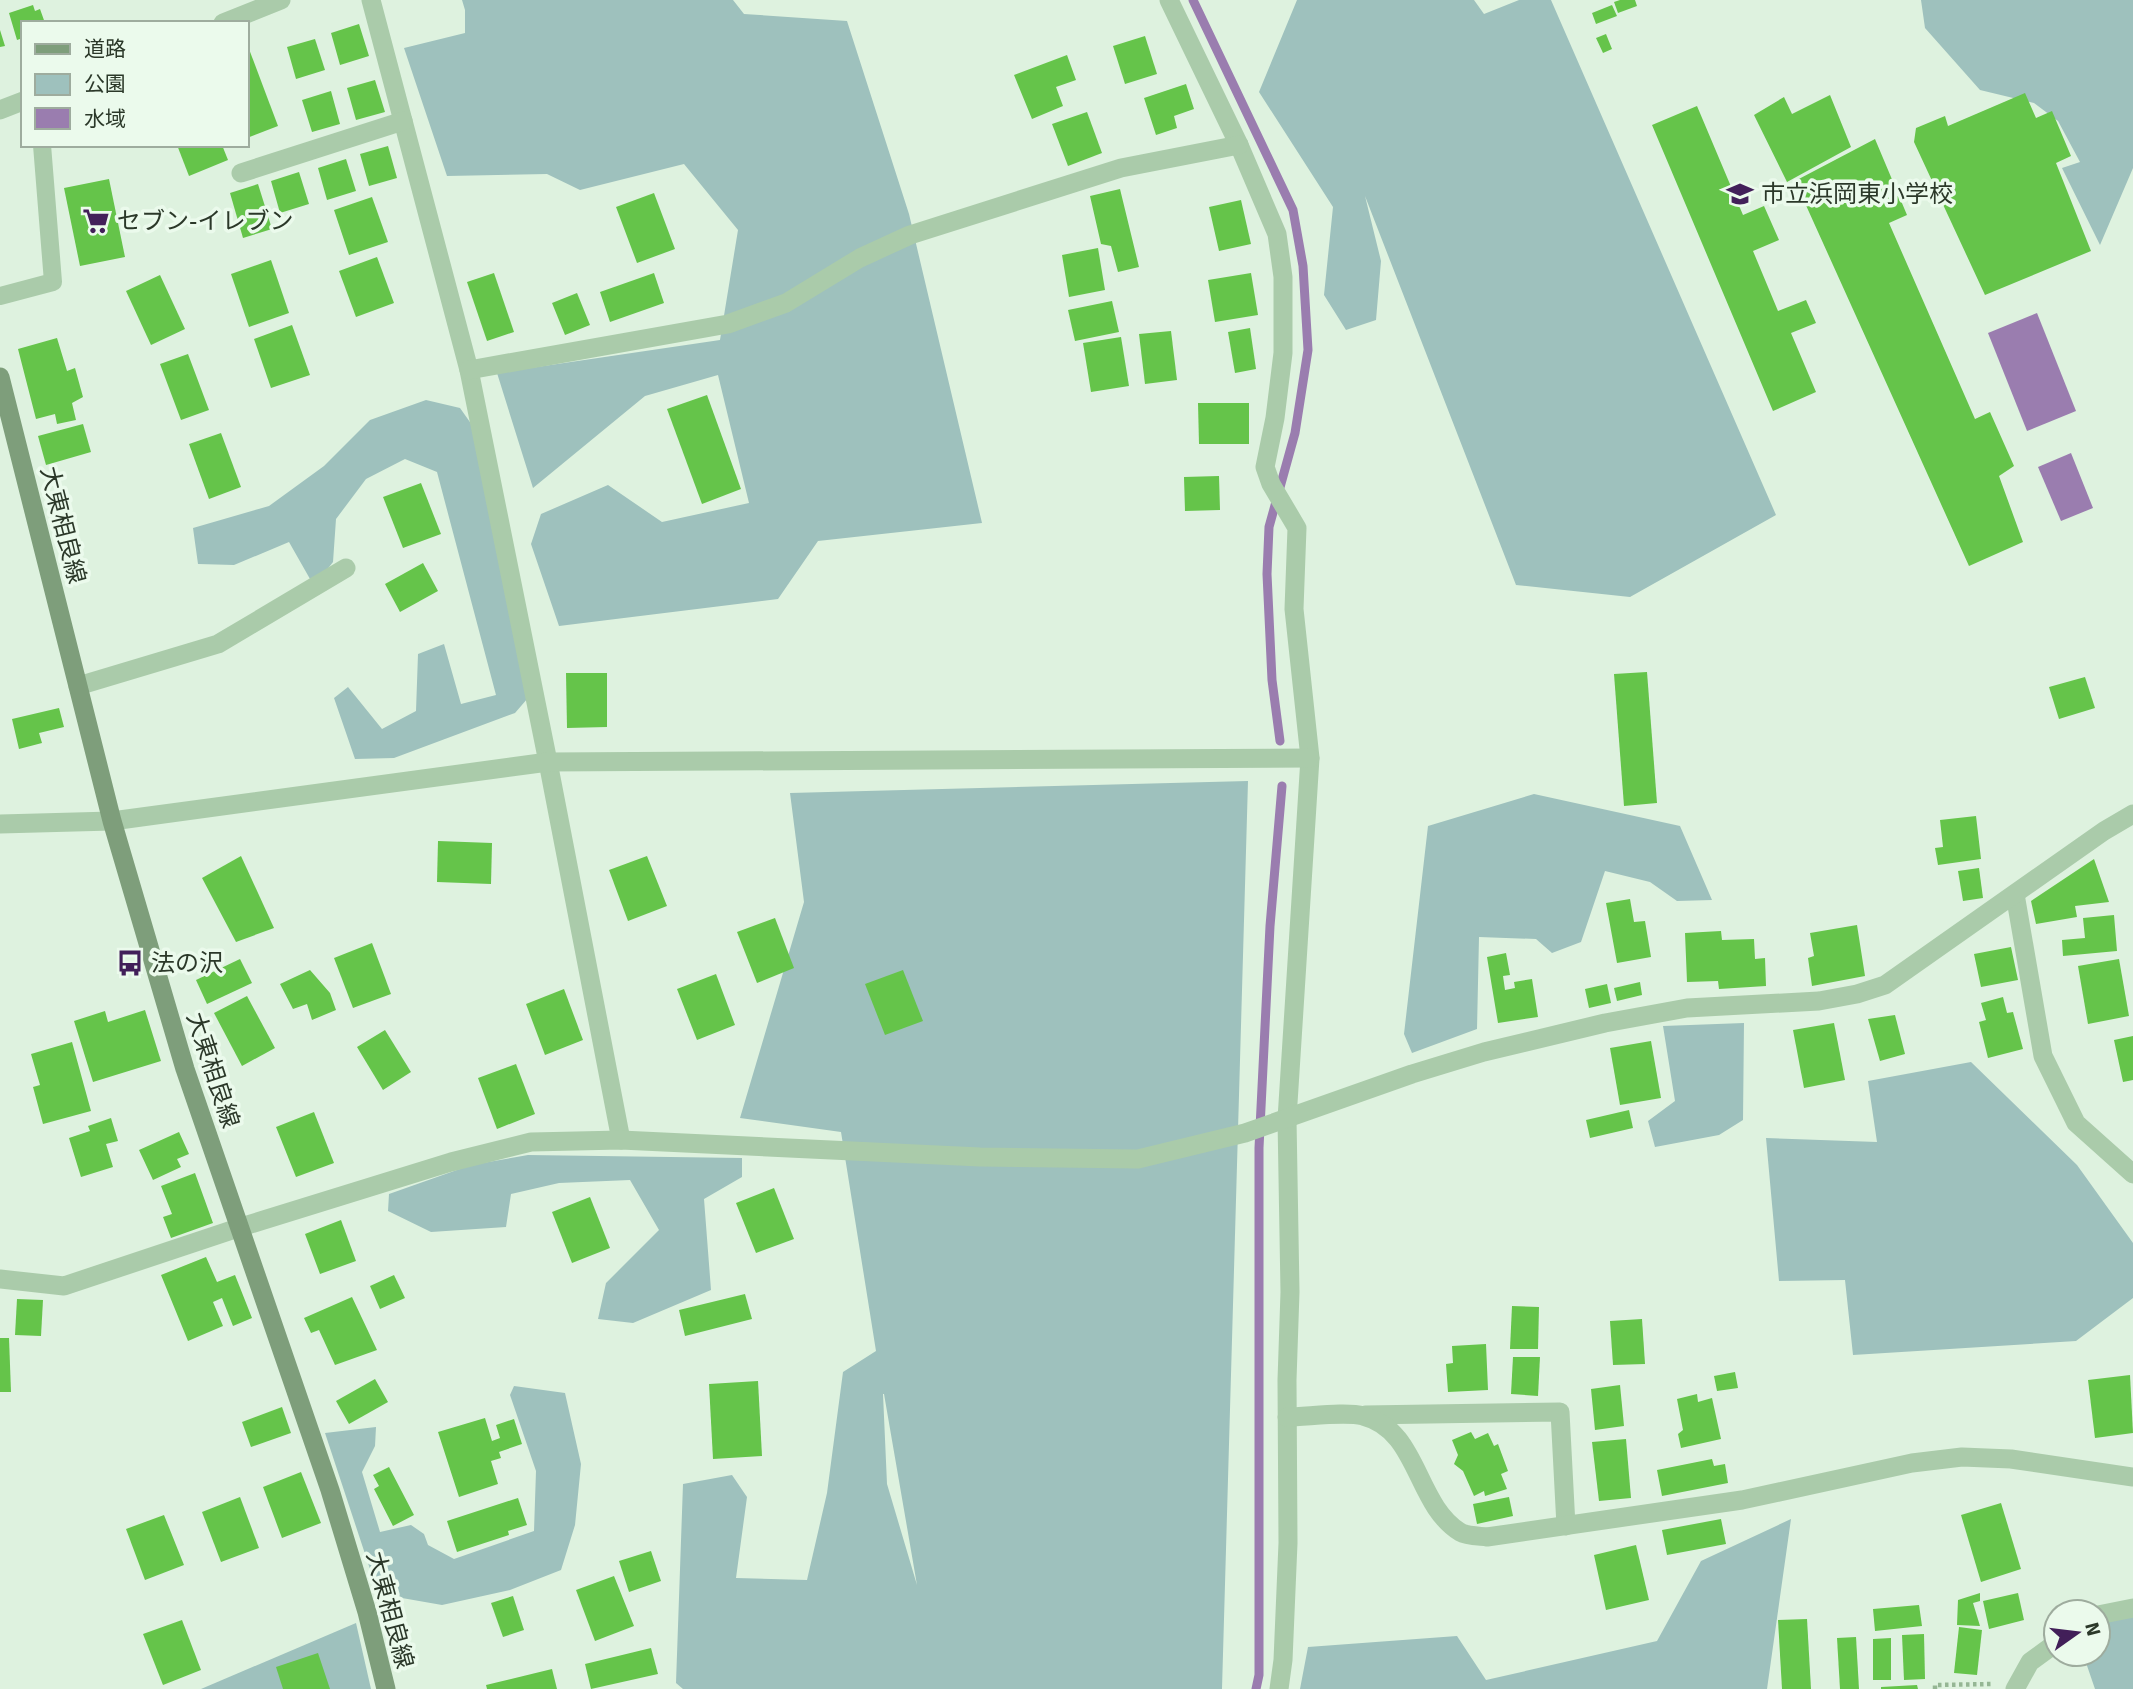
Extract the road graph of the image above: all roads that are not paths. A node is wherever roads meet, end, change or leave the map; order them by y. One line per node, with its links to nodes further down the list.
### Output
1 (281, 0): 4 (street)
2 (371, 0): 7 (street)
3 (1169, 0): 8 (street)
4 (228, 21)
5 (21, 102): 6 (street)
6 (0, 110)
7 (403, 121): 10 (street); 12 (street)
8 (1239, 145): 12 (street); 16 (street)
9 (42, 147): 11 (lane)
10 (241, 173)
11 (0, 296)
12 (469, 370): 17 (street)
13 (0, 377): 15 (main road, 大東相良線)
14 (346, 568): 15 (street)
15 (78, 686): 19 (main road, 大東相良線)
16 (1310, 758): 17 (street); 22 (street)
17 (548, 762): 19 (street); 23 (street)
18 (2133, 814): 21 (street)
19 (112, 821): 20 (street); 25 (main road, 大東相良線)
20 (0, 824)
21 (2015, 894): 22 (street); 24 (street)
22 (1278, 1122): 23 (street); 28 (street)
23 (621, 1140): 25 (street)
24 (2133, 1174)
25 (240, 1227): 26 (street); 35 (main road, 大東相良線)
26 (0, 1279)
27 (1361, 1415): 28 (street); 30 (street); 30 (street)
28 (1287, 1417): 36 (street)
29 (2133, 1477): 30 (street)
30 (1566, 1526)
31 (2133, 1608): 32 (street)
32 (2112, 1612)
33 (2042, 1653): 34 (street)
34 (2016, 1686)
35 (386, 1689)
36 (1279, 1689)

